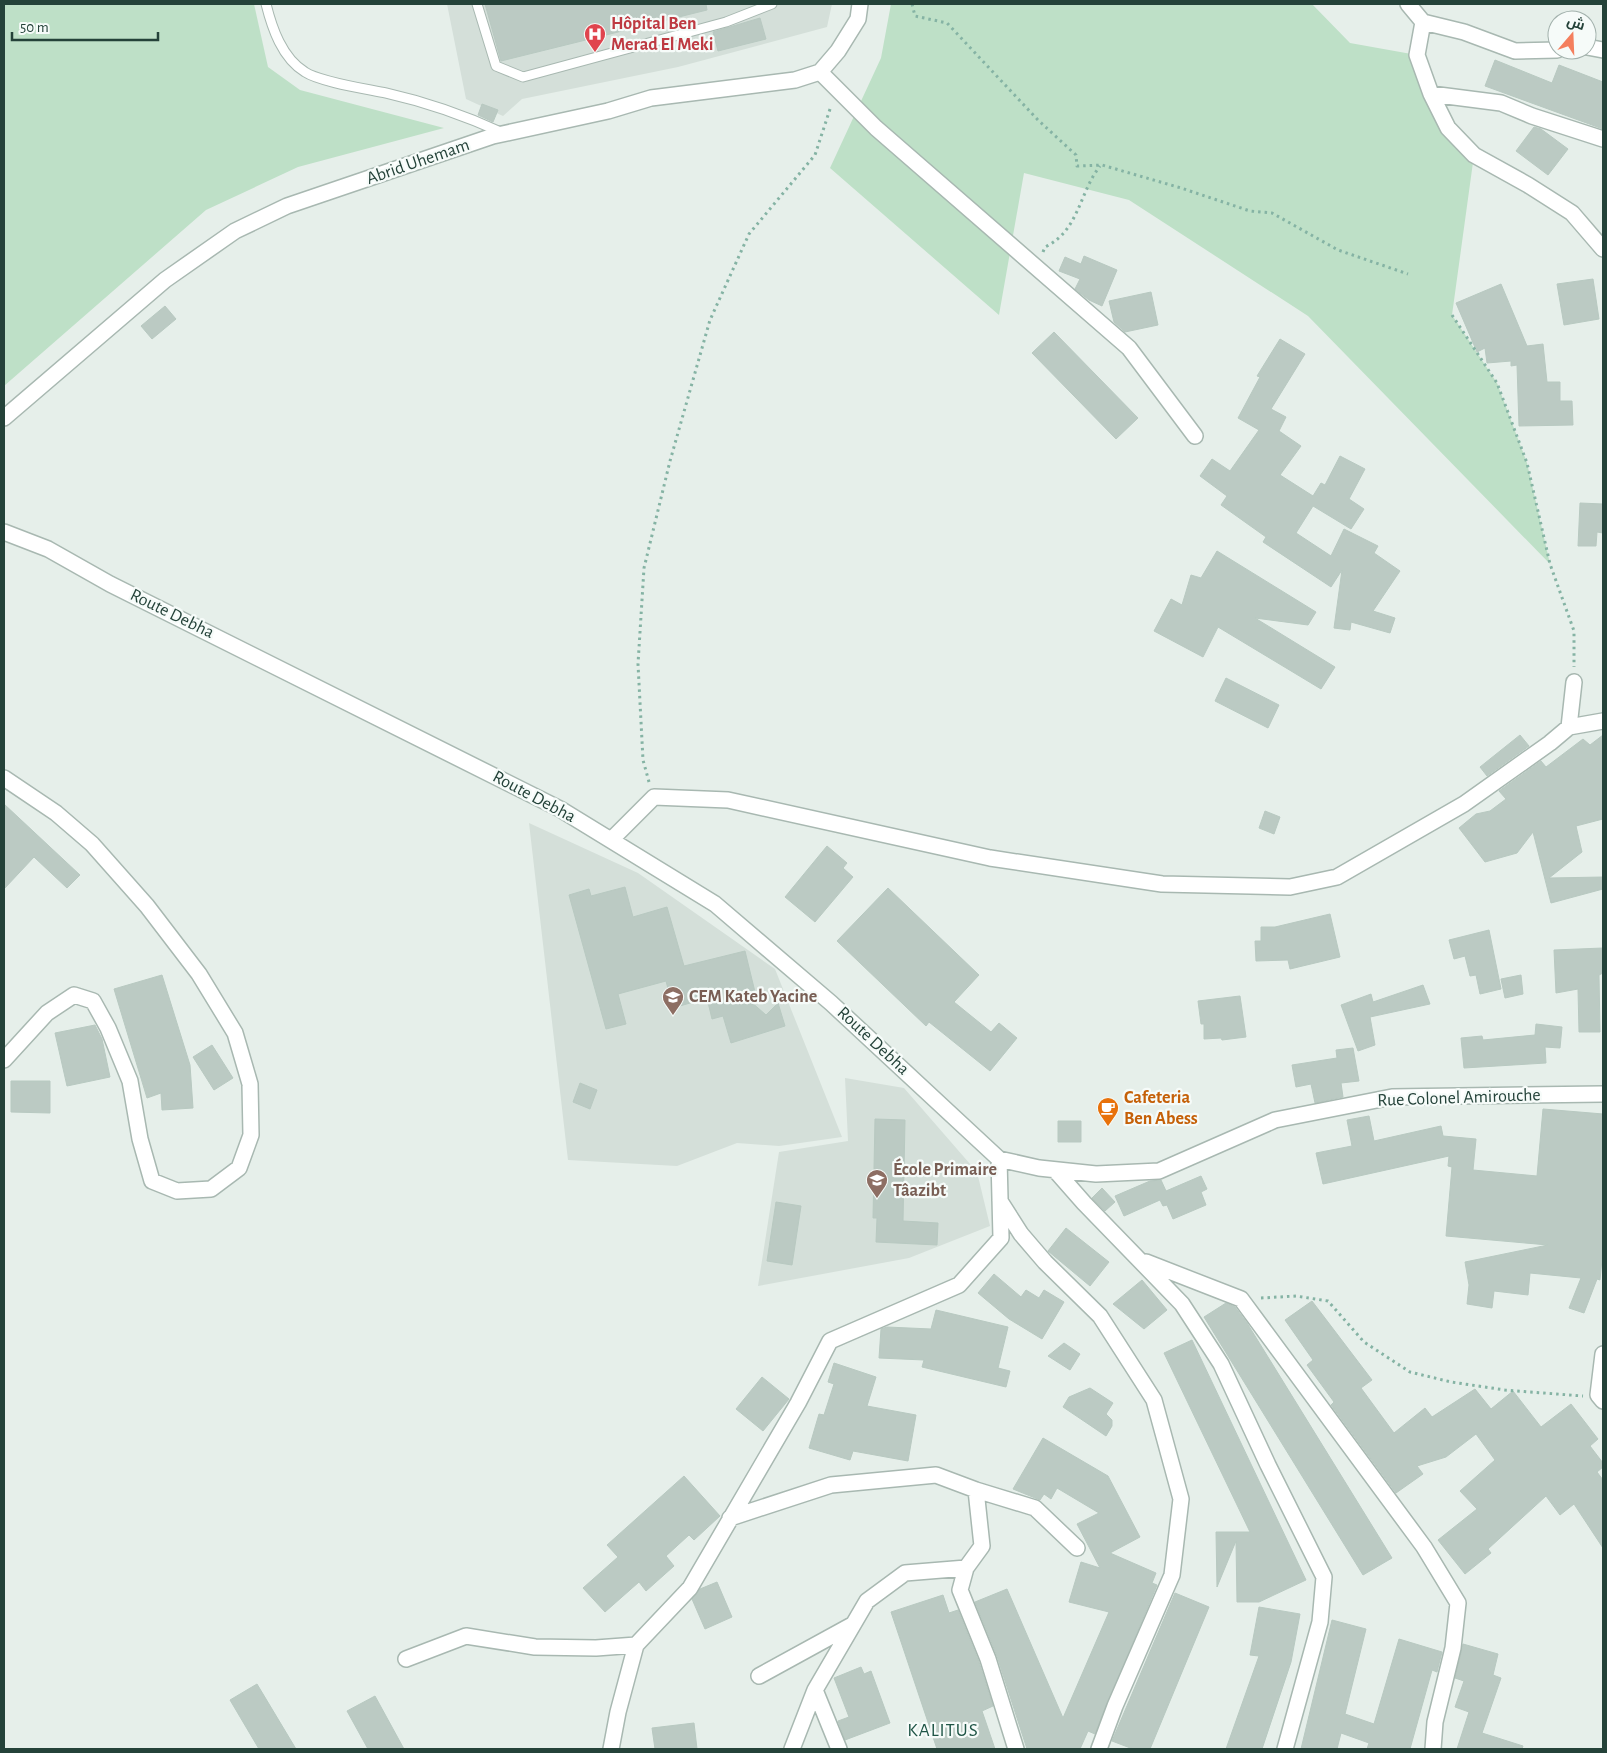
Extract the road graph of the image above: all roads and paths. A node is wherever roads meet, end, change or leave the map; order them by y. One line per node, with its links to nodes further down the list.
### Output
1 (266, 4): 12 (lane)
2 (477, 4): 3 (lane)
3 (772, 4)
4 (860, 4): 9 (street, Abrid Uhemam)
5 (912, 4): 14 (path)
6 (1408, 4): 7 (street)
7 (1424, 22): 8 (street); 11 (street)
8 (1547, 50)
9 (820, 72): 10 (street); 12 (street, Abrid Uhemam)
10 (838, 90): 16 (street); 26 (path)
11 (1431, 94): 13 (street); 15 (street)
12 (505, 134): 19 (street, Abrid Uhemam)
13 (1603, 139)
14 (1100, 166): 16 (path); 17 (path)
15 (1603, 249)
16 (1038, 268): 20 (street)
17 (1408, 274)
18 (1452, 315): 22 (path)
19 (4, 418)
20 (1195, 436)
21 (4, 532): 27 (street, Route Debha)
22 (1574, 682): 24 (street)
23 (1603, 722): 24 (street)
24 (1569, 726): 26 (street)
25 (4, 778): 28 (street)
26 (654, 798): 27 (street)
27 (611, 840): 30 (street, Route Debha)
28 (4, 1060)
29 (1603, 1094): 31 (street, Rue Colonel Amirouche)
30 (999, 1159): 31 (street, Rue Colonel Amirouche); 32 (street)
31 (1055, 1170): 33 (street)
32 (1000, 1200): 38 (street); 50 (street)
33 (1140, 1260): 34 (street); 51 (street)
34 (1241, 1299): 36 (path); 52 (street)
35 (1603, 1354): 36 (street)
36 (1600, 1398)
37 (976, 1490): 38 (street); 39 (street); 40 (street)
38 (730, 1518): 42 (street)
39 (1077, 1548)
40 (966, 1568): 41 (street); 49 (street)
41 (853, 1624): 44 (street); 45 (street)
42 (636, 1645): 43 (street); 46 (street)
43 (406, 1659)
44 (759, 1676)
45 (815, 1690): 47 (street); 48 (street)
46 (611, 1749)
47 (792, 1749)
48 (839, 1749)
49 (1016, 1749)
50 (1099, 1749)
51 (1285, 1749)
52 (1433, 1749)

